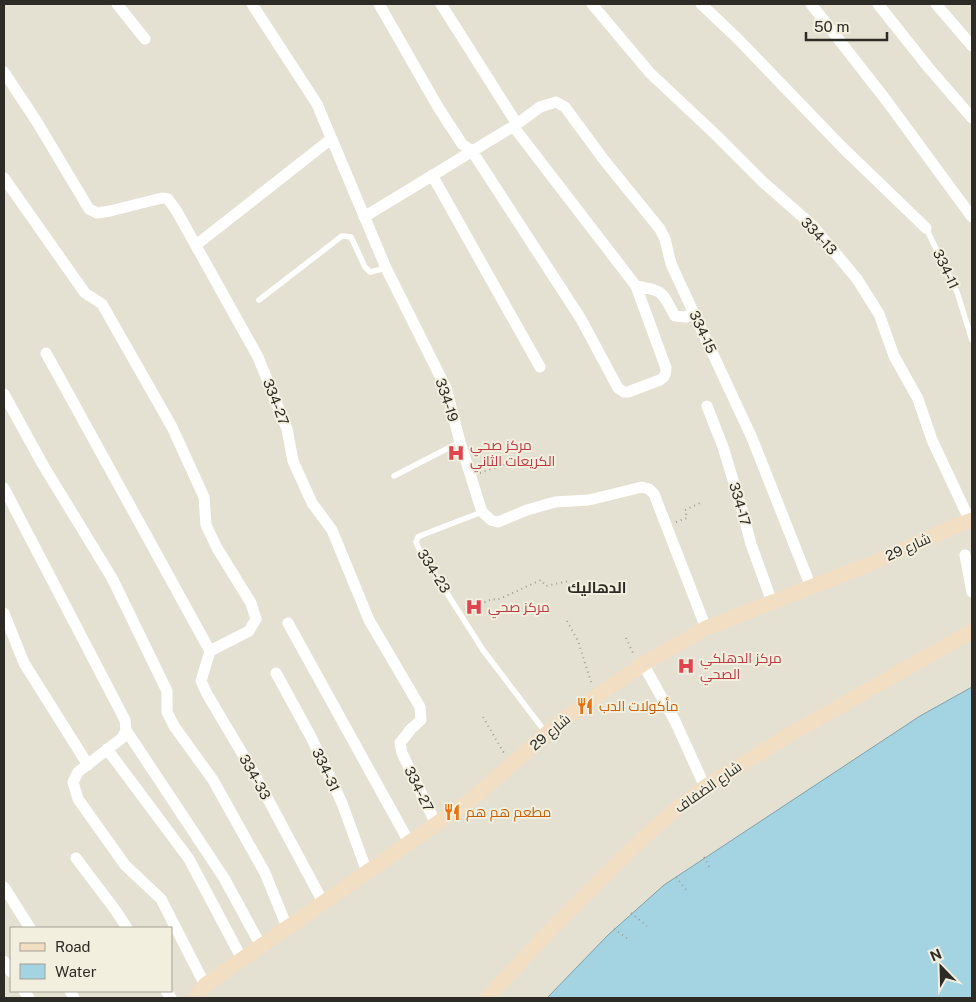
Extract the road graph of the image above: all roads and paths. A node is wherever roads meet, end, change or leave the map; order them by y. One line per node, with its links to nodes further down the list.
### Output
1 (117, 4): 10 (street)
2 (252, 4): 15 (street, 334-19)
3 (379, 4): 16 (street)
4 (441, 4): 14 (street)
5 (592, 4): 39 (street, 334-13)
6 (701, 4): 21 (street)
7 (811, 4): 20 (street)
8 (878, 4): 13 (street)
9 (936, 4): 11 (street)
10 (145, 39)
11 (972, 46)
12 (4, 72): 22 (street, 334-27)
13 (972, 118)
14 (515, 125): 16 (street); 24 (street); 26 (street, 334-15)
15 (331, 139): 19 (street, 334-19); 22 (street)
16 (472, 151): 17 (street); 24 (street)
17 (432, 175): 19 (street); 29 (street)
18 (4, 178): 53 (street)
19 (364, 217): 23 (street, 334-19)
20 (972, 217)
21 (926, 228): 27 (lane, 334-11)
22 (196, 246): 64 (street, 334-27)
23 (386, 268): 25 (lane); 32 (street, 334-19)
24 (636, 286): 26 (street)
25 (258, 300)
26 (694, 313): 43 (street, 334-15)
27 (972, 340)
28 (46, 353): 53 (street)
29 (540, 367)
30 (4, 394): 78 (street)
31 (707, 406): 45 (street, 334-17)
32 (460, 442): 34 (lane); 35 (street, 334-19)
33 (513, 462): 35 (path)
34 (394, 476)
35 (471, 476): 38 (street, 334-19)
36 (4, 488): 58 (street)
37 (702, 502): 40 (path)
38 (482, 512): 40 (street); 47 (lane, 334-23)
39 (971, 520): 43 (street, شارع 29)
40 (667, 526): 50 (street)
41 (965, 555): 44 (street)
42 (569, 581): 47 (path)
43 (811, 587): 45 (street, شارع 29)
44 (972, 592)
45 (772, 602): 50 (street, شارع 29)
46 (4, 612): 61 (street)
47 (460, 613): 59 (lane, 334-23)
48 (567, 621): 56 (path)
49 (288, 623): 65 (street)
50 (706, 628): 54 (street, شارع 29)
51 (972, 631): 63 (street, شارع الضفاف)
52 (626, 638): 54 (path)
53 (210, 651): 73 (street, 334-33)
54 (641, 665): 56 (street, شارع 29); 63 (street)
55 (276, 673): 69 (street, 334-31)
56 (596, 696): 59 (street, شارع 29)
57 (483, 717): 62 (path)
58 (126, 730): 60 (street); 81 (street)
59 (546, 734): 62 (street, شارع 29)
60 (107, 749): 61 (street); 82 (street)
61 (88, 765): 83 (street)
62 (511, 766): 64 (street, شارع 29)
63 (704, 788): 85 (street, شارع الضفاف)
64 (436, 824): 65 (street, شارع 29)
65 (409, 842): 69 (street, شارع 29)
66 (704, 857): 68 (path)
67 (76, 858): 77 (street)
68 (711, 870)
69 (367, 872): 73 (street, شارع 29)
70 (676, 877): 72 (path)
71 (4, 887): 76 (street)
72 (687, 891)
73 (323, 902): 78 (street, شارع 29)
74 (632, 913): 75 (path)
75 (647, 926)
76 (29, 927)
77 (126, 927)
78 (288, 927): 81 (street, شارع 29)
79 (614, 930): 80 (path)
80 (628, 939)
81 (261, 946): 82 (street, شارع 29)
82 (242, 959): 83 (street, شارع 29)
83 (205, 984): 84 (street, شارع 29)
84 (194, 998)
85 (487, 998)

